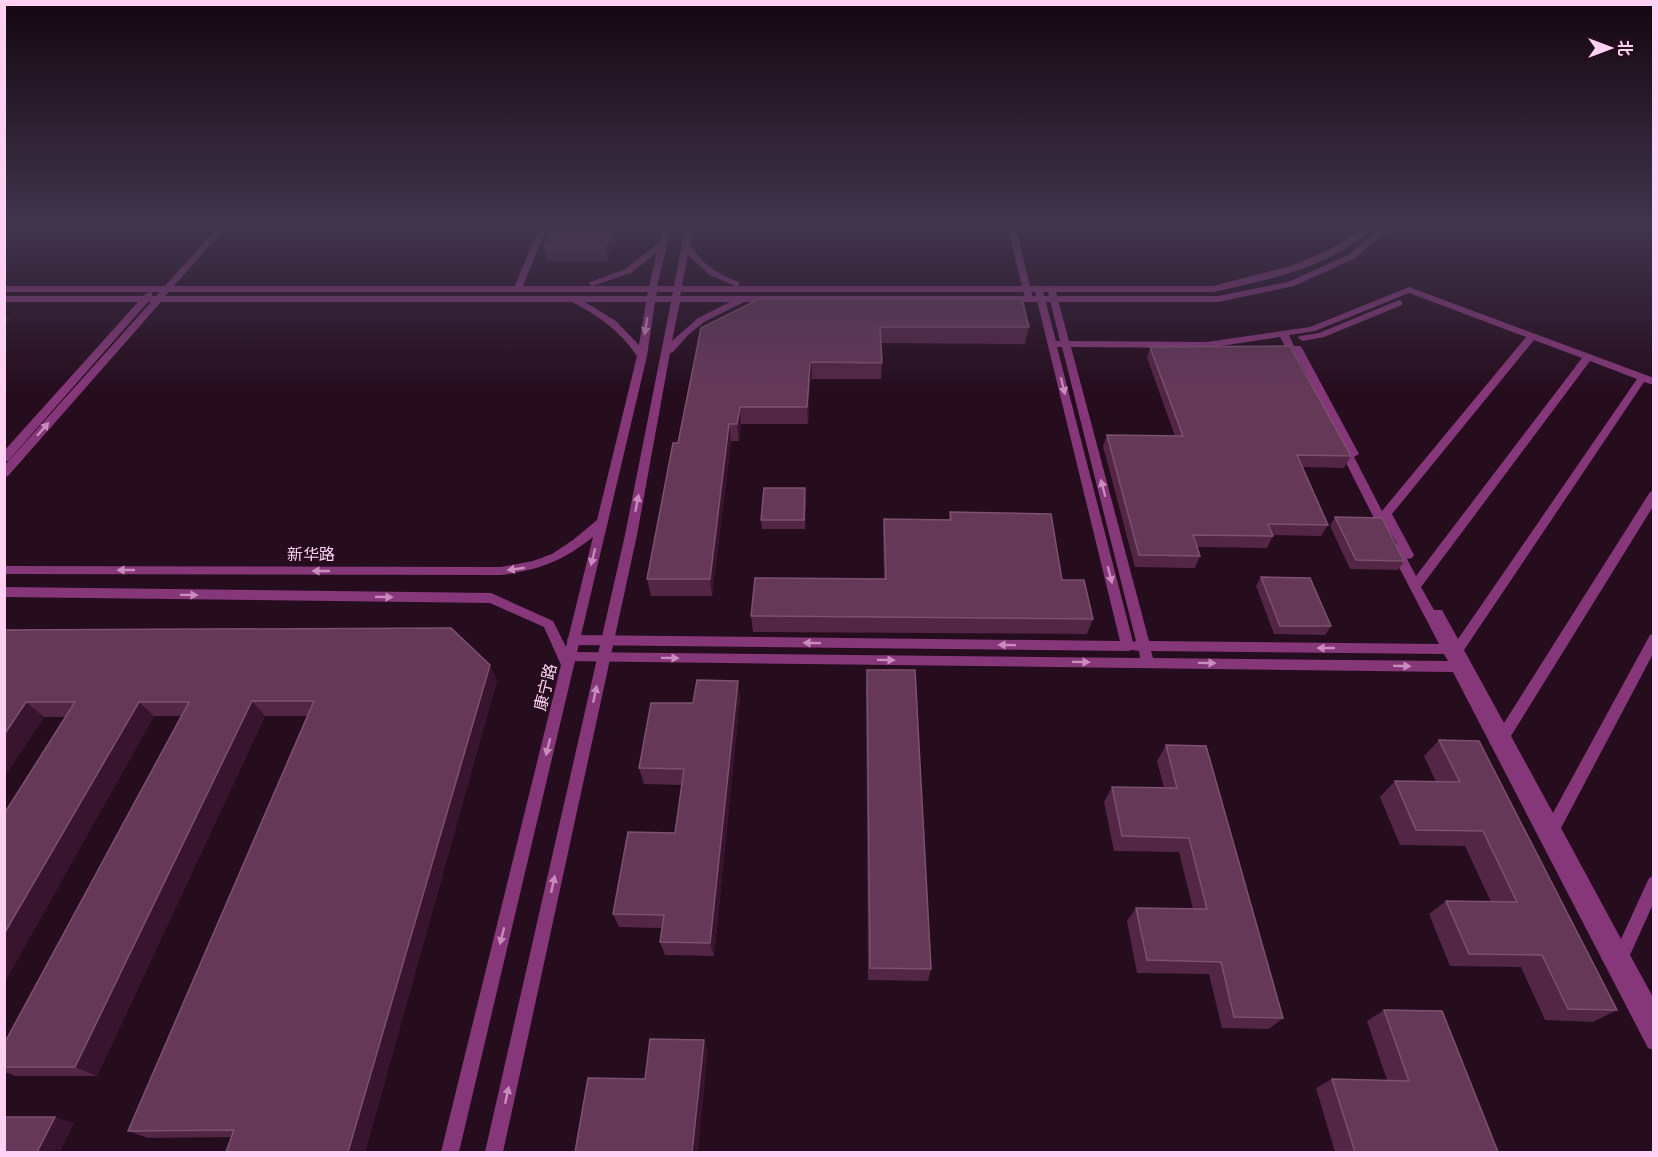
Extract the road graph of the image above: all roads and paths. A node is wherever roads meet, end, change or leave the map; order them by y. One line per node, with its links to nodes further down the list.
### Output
1 (165, 282): 18 (street)
2 (171, 282): 15 (street)
3 (521, 282): 12 (street)
4 (594, 282): 13 (street)
5 (654, 282): 16 (street, 康宁路)
6 (679, 282): 17 (street)
7 (733, 282): 11 (street)
8 (1035, 282): 19 (street)
9 (1247, 282): 19 (street)
10 (1295, 282): 19 (street)
11 (749, 287): 17 (street); 19 (street)
12 (518, 288): 13 (street); 15 (street)
13 (575, 288): 16 (street)
14 (4, 289): 18 (street)
15 (165, 289): 18 (street)
16 (652, 293): 17 (street); 21 (street); 28 (street, 康宁路, one-way to 28)
17 (677, 293): 22 (street); 29 (street)
18 (155, 294): 20 (street); 21 (street); 35 (street, one-way to 18)
19 (1040, 294): 22 (street); 26 (street); 27 (street)
20 (145, 298): 23 (street); 34 (street)
21 (571, 298): 28 (street)
22 (747, 298): 29 (street)
23 (4, 299)
24 (1288, 337): 25 (street); 27 (street); 37 (street)
25 (1530, 339): 30 (street); 37 (street)
26 (1053, 348): 27 (street); 45 (street, one-way to 45)
27 (1066, 348): 46 (street, one-way to 27)
28 (642, 356): 38 (street, 康宁路)
29 (666, 356): 44 (street, one-way to 29)
30 (1586, 360): 31 (street); 40 (street)
31 (1640, 380): 32 (street); 33 (street); 47 (street)
32 (1653, 382)
33 (1653, 388)
34 (4, 458)
35 (4, 473)
36 (1653, 495): 53 (street)
37 (1383, 517): 40 (street)
38 (602, 522): 39 (street, 新华路, one-way to 39); 43 (street, 康宁路, one-way to 43)
39 (4, 570)
40 (1418, 583): 47 (street)
41 (4, 592): 49 (street, one-way to 49)
42 (1653, 639): 54 (street)
43 (573, 640): 44 (street); 49 (street, 康宁路)
44 (607, 641): 45 (street, one-way to 44); 48 (street)
45 (1128, 646): 46 (street); 50 (street)
46 (1144, 647): 47 (street, one-way to 46); 51 (street)
47 (1453, 649): 52 (street)
48 (604, 658): 49 (street); 50 (street, one-way to 50); 60 (street, one-way to 48)
49 (568, 661): 59 (street, 康宁路, one-way to 59)
50 (1132, 662): 51 (street)
51 (1148, 663): 52 (street, one-way to 52)
52 (1462, 667): 53 (street)
53 (1500, 739): 54 (street)
54 (1550, 833): 56 (street)
55 (1653, 883): 56 (street)
56 (1618, 962): 57 (street); 58 (street)
57 (1653, 1017)
58 (1653, 1042)
59 (450, 1152)
60 (494, 1152)

